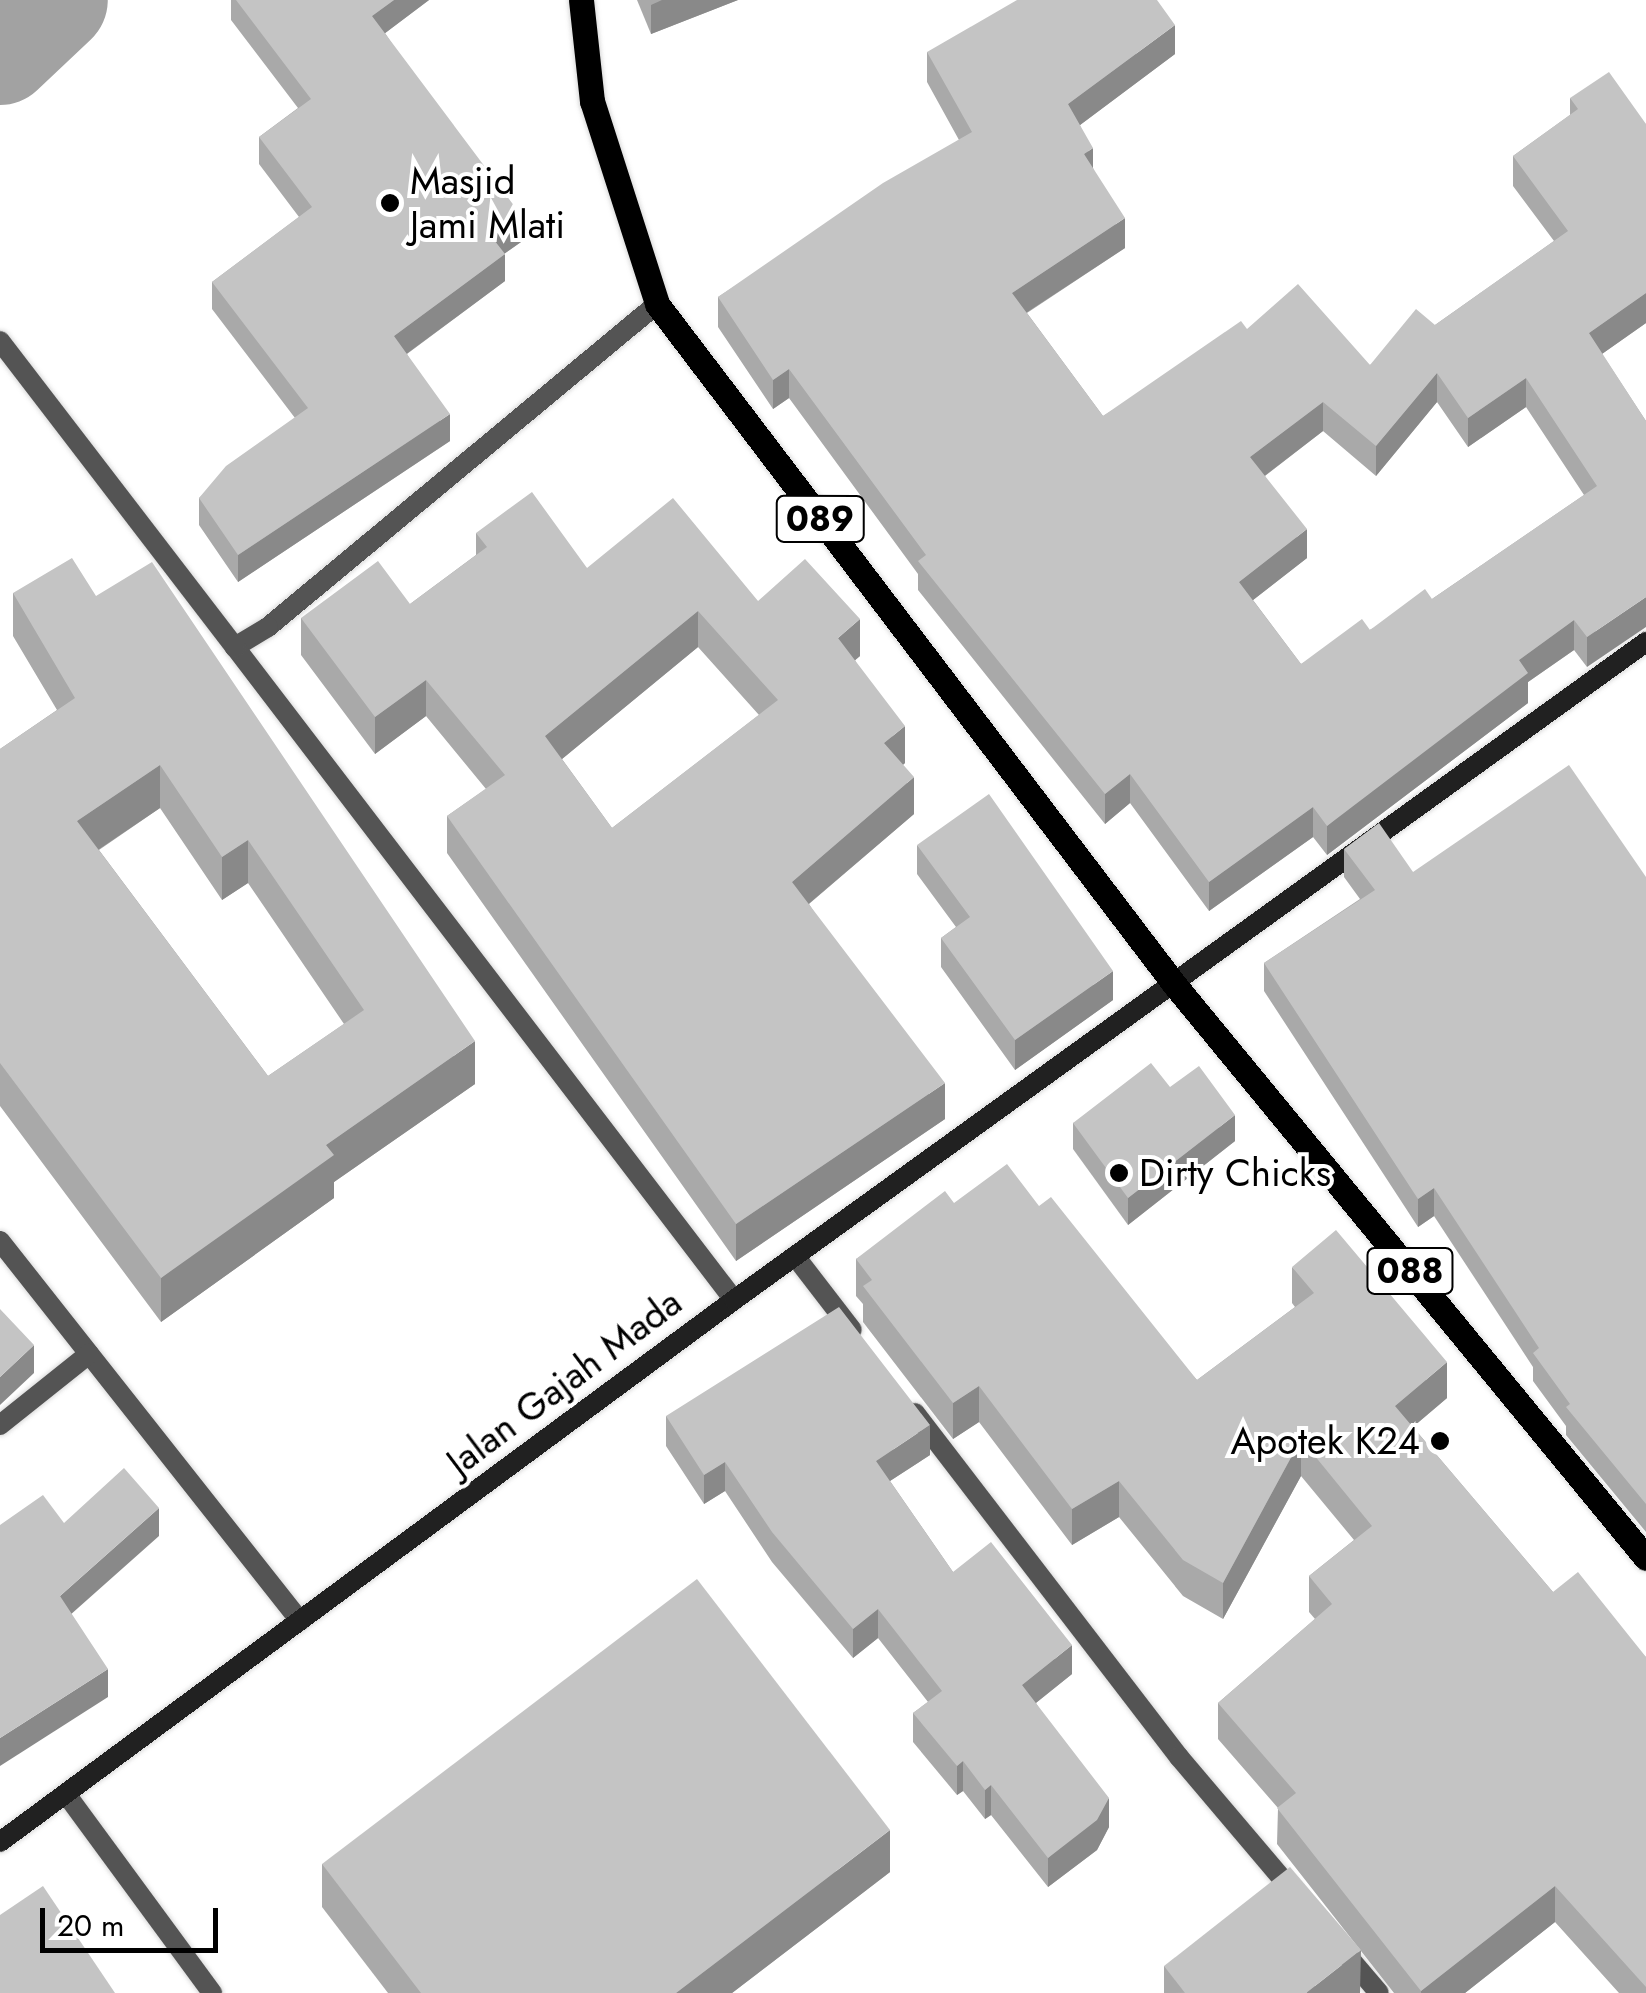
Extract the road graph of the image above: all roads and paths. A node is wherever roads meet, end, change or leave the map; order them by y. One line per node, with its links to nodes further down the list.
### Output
1 (581, 0): 2 (main road, 089)
2 (657, 304): 5 (street); 6 (main road, 089)
3 (0, 341): 5 (street)
4 (1646, 642): 6 (main road, Jalan Gajah Mada)
5 (235, 647): 9 (street)
6 (1174, 984): 8 (main road, Jalan Gajah Mada); 14 (main road, 088)
7 (0, 1242): 11 (street)
8 (795, 1256): 9 (main road, Jalan Gajah Mada); 10 (street)
9 (734, 1300): 15 (main road, Jalan Gajah Mada)
10 (864, 1347)
11 (89, 1354): 13 (street); 15 (street)
12 (899, 1393): 19 (street)
13 (0, 1425)
14 (1646, 1558)
15 (300, 1621): 16 (main road, Jalan Gajah Mada)
16 (66, 1794): 17 (main road, Jalan Gajah Mada); 18 (street)
17 (0, 1842)
18 (212, 1993)
19 (1379, 1993)

